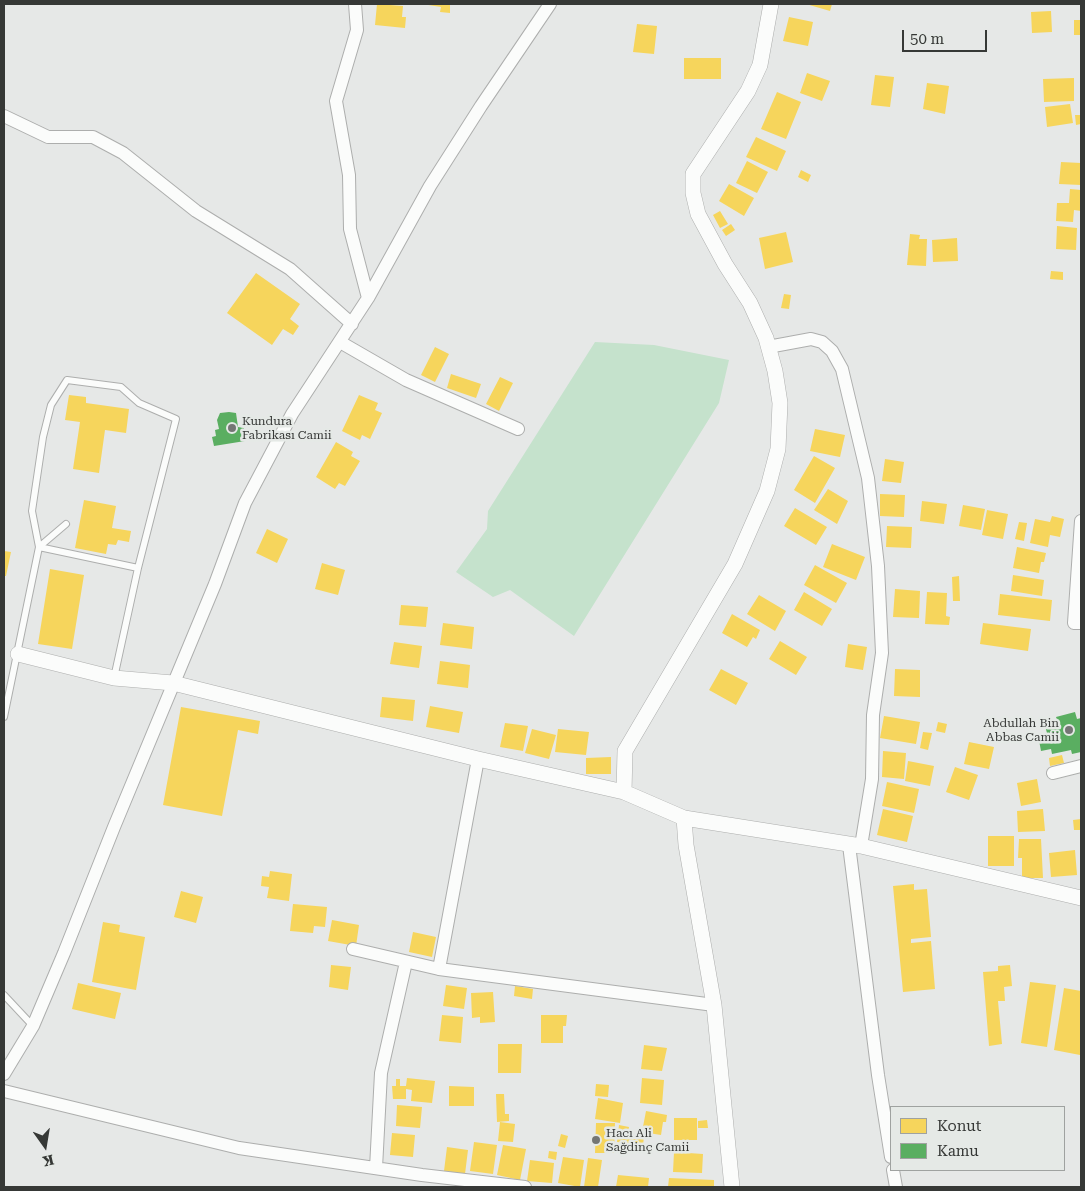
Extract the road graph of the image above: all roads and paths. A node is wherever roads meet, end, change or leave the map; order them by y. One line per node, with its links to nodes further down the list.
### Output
1 (355, 4): 5 (street)
2 (550, 4): 5 (street)
3 (772, 4): 8 (street)
4 (4, 116): 6 (street)
5 (368, 298): 6 (street)
6 (352, 324): 7 (street)
7 (340, 342): 9 (street); 17 (street)
8 (768, 346): 22 (street); 24 (street)
9 (518, 429)
10 (1081, 521): 14 (street)
11 (66, 524): 12 (lane)
12 (39, 547): 13 (lane); 13 (lane); 15 (lane)
13 (138, 568): 16 (lane)
14 (1081, 623)
15 (18, 654): 16 (street); 18 (lane)
16 (114, 678): 17 (street)
17 (173, 683): 19 (street); 31 (street)
18 (4, 717)
19 (478, 759): 22 (street); 28 (street)
20 (1081, 766): 21 (street)
21 (1053, 773)
22 (624, 792): 23 (street)
23 (684, 818): 24 (street); 30 (street)
24 (855, 846): 25 (street); 34 (street)
25 (1081, 898)
26 (353, 949): 27 (street)
27 (406, 962): 28 (street); 35 (street)
28 (439, 970): 30 (street)
29 (4, 995): 31 (lane)
30 (714, 1005): 38 (street)
31 (33, 1026): 32 (street)
32 (4, 1074)
33 (4, 1091): 35 (street)
34 (890, 1150)
35 (376, 1168): 37 (street)
36 (893, 1171): 39 (street)
37 (525, 1187)
38 (732, 1187)
39 (896, 1187)

